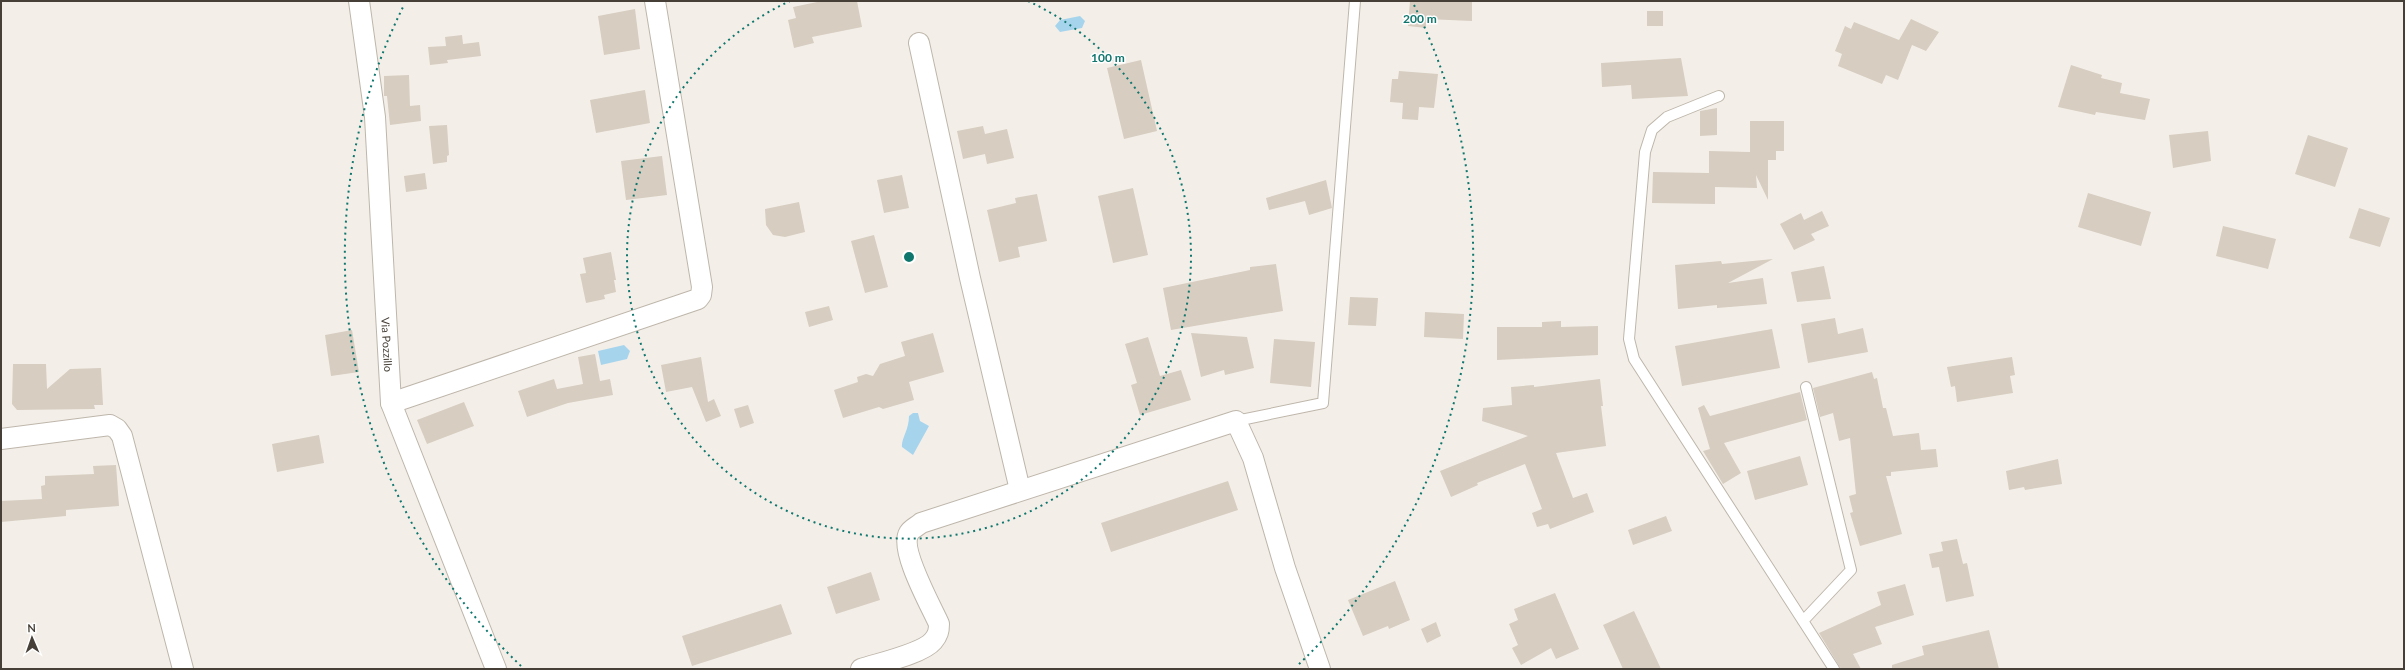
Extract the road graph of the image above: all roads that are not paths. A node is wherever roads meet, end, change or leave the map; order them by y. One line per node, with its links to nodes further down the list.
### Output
1 (359, 1): 7 (street, Via Pozzillo)
2 (655, 1): 7 (street)
3 (1355, 1): 8 (lane)
4 (919, 44): 10 (street)
5 (1719, 96): 11 (lane)
6 (1806, 387): 11 (lane)
7 (391, 403): 13 (street, Via Pozzillo)
8 (1236, 421): 10 (street); 15 (street)
9 (1, 440): 12 (street)
10 (1020, 490): 14 (street)
11 (1803, 621): 16 (lane)
12 (183, 669)
13 (496, 669)
14 (861, 669)
15 (1320, 669)
16 (1834, 669)

